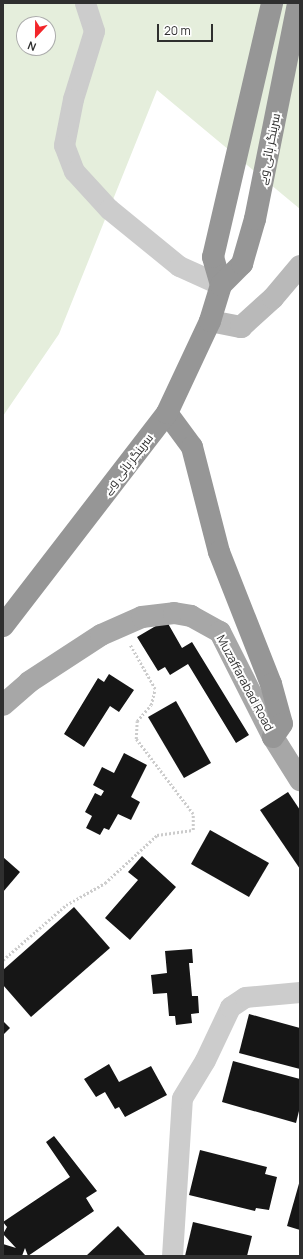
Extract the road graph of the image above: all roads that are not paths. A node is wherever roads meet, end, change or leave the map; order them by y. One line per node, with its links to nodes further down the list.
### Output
1 (85, 3): 5 (street)
2 (272, 3): 5 (highway)
3 (298, 3): 5 (highway, سرینگر ہائی وے)
4 (300, 266): 6 (main road)
5 (221, 285): 6 (highway, سرینگر ہائی وے)
6 (210, 321): 7 (highway, سرینگر ہائی وے)
7 (167, 413): 8 (highway, سرینگر ہائی وے); 10 (highway)
8 (3, 626)
9 (3, 705): 10 (main road, Muzaffarabad Road)
10 (273, 737): 11 (main road, Muzaffarabad Road)
11 (300, 780)
12 (300, 992): 13 (street)
13 (172, 1256)

